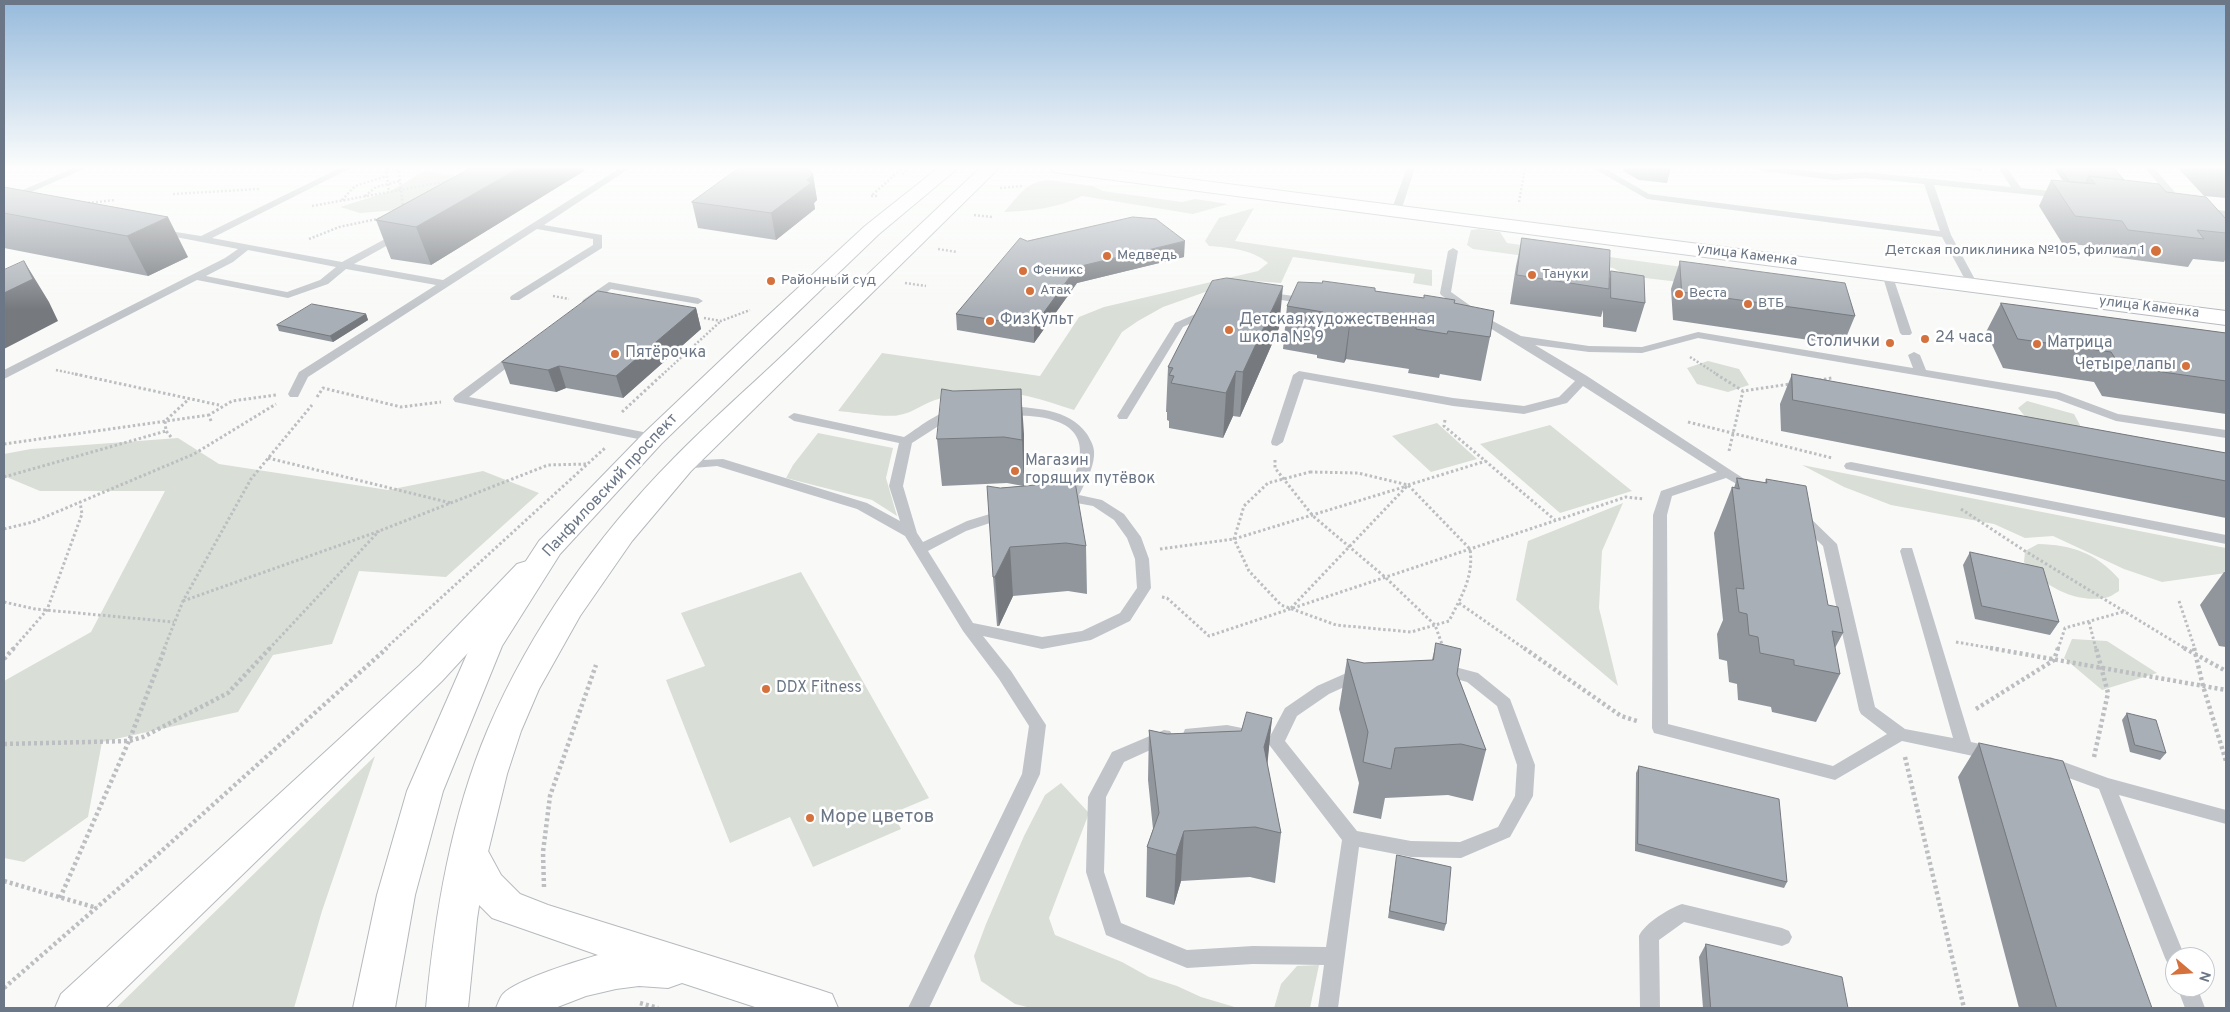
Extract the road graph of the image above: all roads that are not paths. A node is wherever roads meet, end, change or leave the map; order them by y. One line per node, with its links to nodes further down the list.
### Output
1 (251, 215): 12 (lane)
2 (553, 215): 8 (lane)
3 (890, 215): 42 (main road, Панфиловский проспект)
4 (952, 215): 45 (main road)
5 (1429, 215): 16 (main road, улица Каменка)
6 (1794, 215): 11 (lane)
7 (1939, 215): 11 (lane)
8 (536, 226): 18 (lane); 21 (lane)
9 (148, 228): 12 (lane)
10 (405, 231): 15 (lane)
11 (1946, 235): 19 (lane)
12 (204, 238): 13 (lane)
13 (248, 246): 15 (lane); 17 (lane)
14 (1453, 251): 27 (lane)
15 (344, 265): 17 (lane); 18 (lane)
16 (1887, 274): 19 (main road, улица Каменка); 29 (lane)
17 (196, 277): 34 (lane)
18 (445, 284): 36 (lane)
19 (1973, 285): 26 (main road, улица Каменка)
20 (1255, 297): 23 (lane)
21 (515, 298)
22 (698, 301): 25 (lane)
23 (1321, 303)
24 (1222, 304): 40 (lane)
25 (579, 308)
26 (2226, 318)
27 (1485, 321): 28 (lane); 30 (lane)
28 (1466, 322)
29 (1906, 333)
30 (1518, 339): 33 (lane); 35 (lane)
31 (531, 345): 42 (lane)
32 (1914, 356): 33 (lane)
33 (1921, 373): 41 (lane)
34 (4, 374)
35 (1583, 379): 44 (lane); 47 (lane)
36 (294, 394)
37 (971, 410): 43 (lane)
38 (996, 410): 49 (lane)
39 (794, 416): 43 (lane)
40 (1123, 416)
41 (2226, 434)
42 (653, 438): 55 (main road, Панфиловский проспект)
43 (906, 441): 53 (lane)
44 (1277, 442)
45 (682, 465): 53 (lane); 69 (main road)
46 (1851, 466): 54 (lane)
47 (1726, 473): 48 (lane); 61 (lane)
48 (1765, 496)
49 (1071, 498): 50 (lane); 58 (lane)
50 (1046, 503)
51 (1019, 510): 56 (lane)
52 (1789, 510): 61 (lane)
53 (910, 533): 56 (lane)
54 (2226, 540)
55 (549, 548): 74 (main road); 75 (main road, Панфиловский проспект)
56 (920, 550): 58 (lane)
57 (1907, 551): 63 (lane)
58 (968, 627): 79 (lane)
59 (1380, 666): 62 (lane)
60 (1424, 666): 68 (lane)
61 (1900, 734): 63 (lane)
62 (1276, 742): 68 (lane); 72 (lane)
63 (1964, 747): 64 (lane)
64 (2010, 756)
65 (2037, 762): 66 (lane)
66 (2106, 784): 67 (lane); 71 (lane)
67 (2226, 817)
68 (1352, 838): 72 (lane)
69 (470, 851): 73 (main road); 76 (main road)
70 (1782, 937): 81 (lane)
71 (2171, 947)
72 (1336, 956): 80 (lane)
73 (702, 971): 77 (main road); 78 (main road)
74 (76, 1008)
75 (374, 1008)
76 (447, 1008)
77 (517, 1008)
78 (818, 1008)
79 (918, 1008)
80 (1328, 1008)
81 (1650, 1008)

